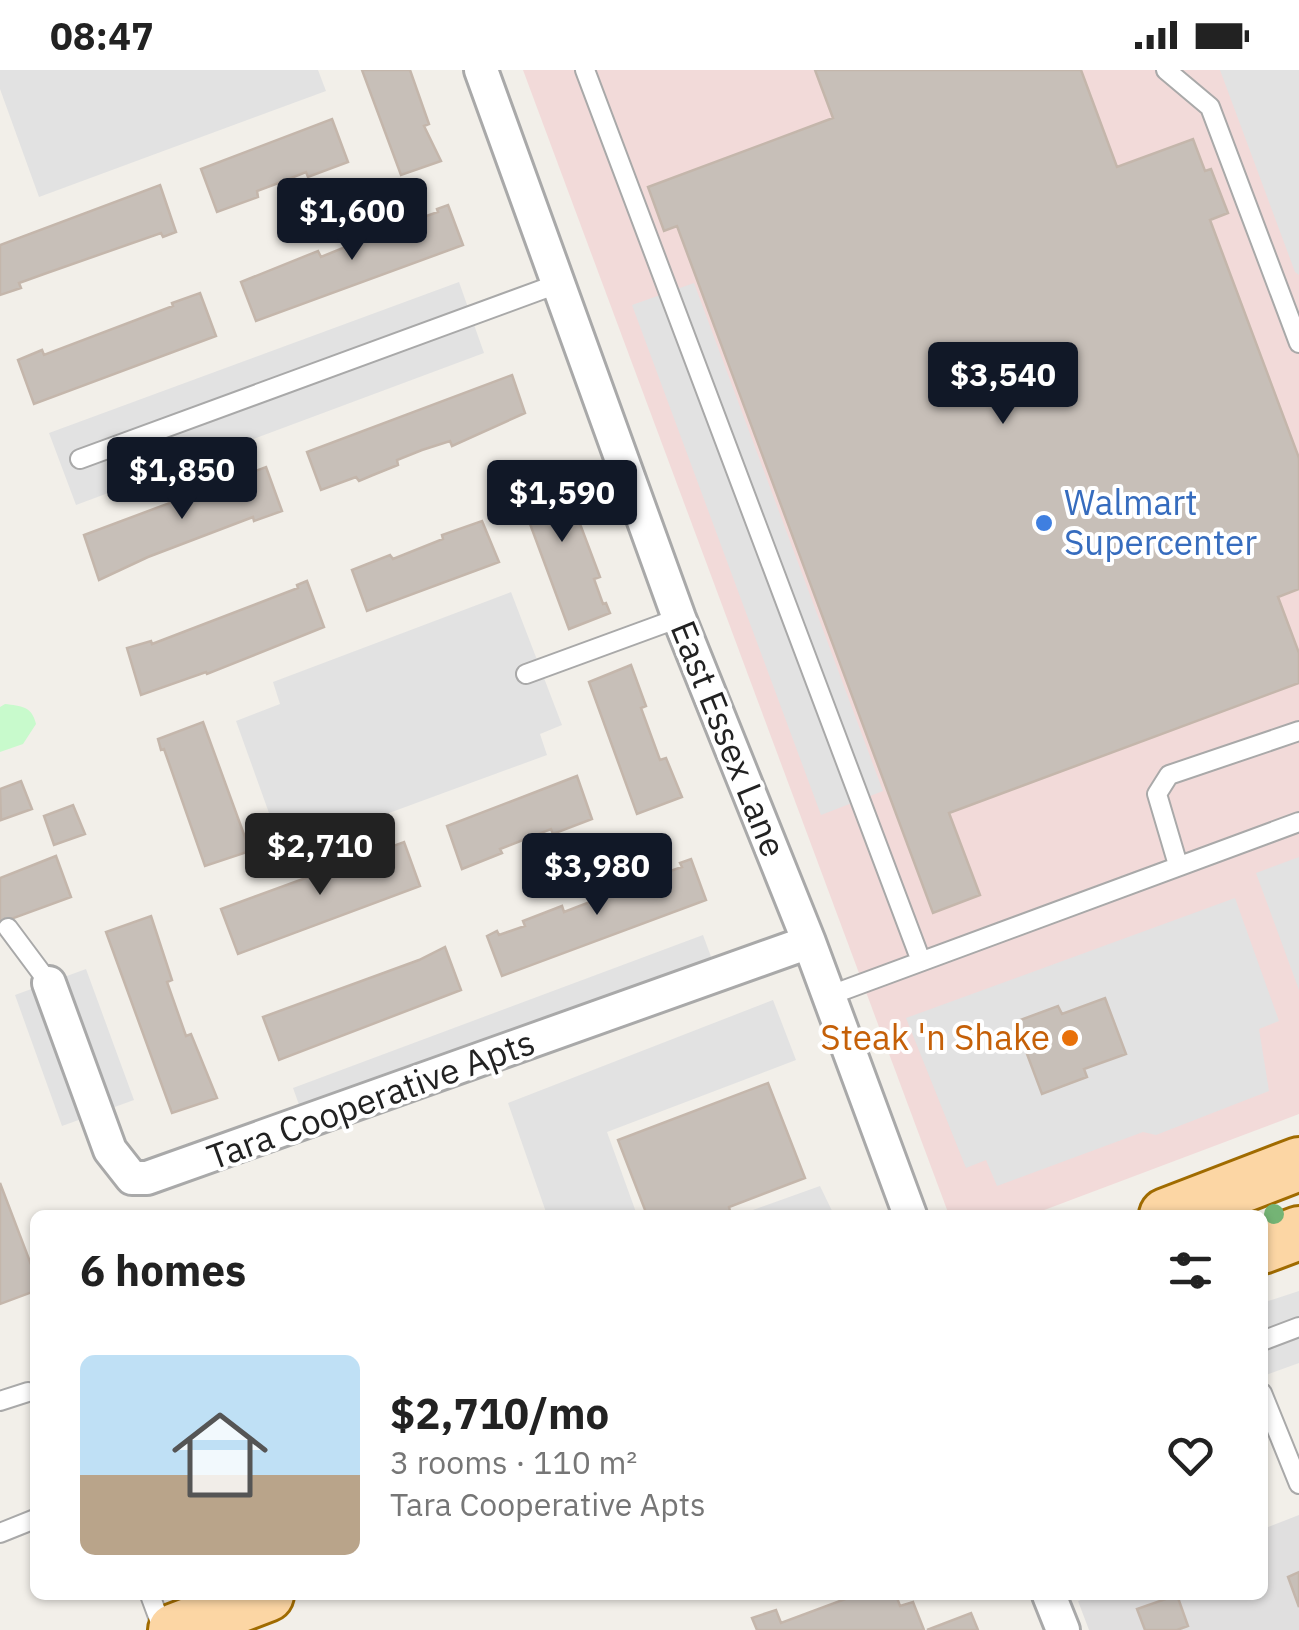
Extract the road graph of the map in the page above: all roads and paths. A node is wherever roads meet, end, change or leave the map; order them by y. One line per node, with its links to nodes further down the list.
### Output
1 (482, 70): 4 (street, East Essex Lane)
2 (585, 70): 14 (lane)
3 (1166, 70): 5 (lane)
4 (556, 272): 6 (lane); 7 (street, East Essex Lane)
5 (1299, 343)
6 (80, 459)
7 (679, 618): 8 (lane); 13 (street, East Essex Lane)
8 (526, 674)
9 (1299, 731): 11 (lane)
10 (1299, 822): 11 (lane)
11 (1178, 865): 14 (lane)
12 (8, 928): 15 (lane)
13 (809, 942): 15 (street, Tara Cooperative Apts); 16 (street, East Essex Lane)
14 (920, 962): 16 (lane)
15 (48, 984)
16 (828, 996): 18 (street, East Essex Lane)
17 (1299, 1164): 19 (main road)
18 (908, 1210)
19 (1179, 1210)
20 (1299, 1233): 21 (main road)
21 (1268, 1245)
22 (1299, 1327): 23 (lane)
23 (1268, 1339)
24 (28, 1392): 25 (lane)
25 (0, 1401)
26 (1268, 1408): 27 (lane)
27 (1299, 1484)
28 (30, 1521): 29 (lane)
29 (0, 1534)
30 (152, 1600): 33 (lane)
31 (254, 1600): 34 (main road)
32 (1051, 1600): 35 (street)
33 (163, 1630)
34 (174, 1630)
35 (1063, 1630)

